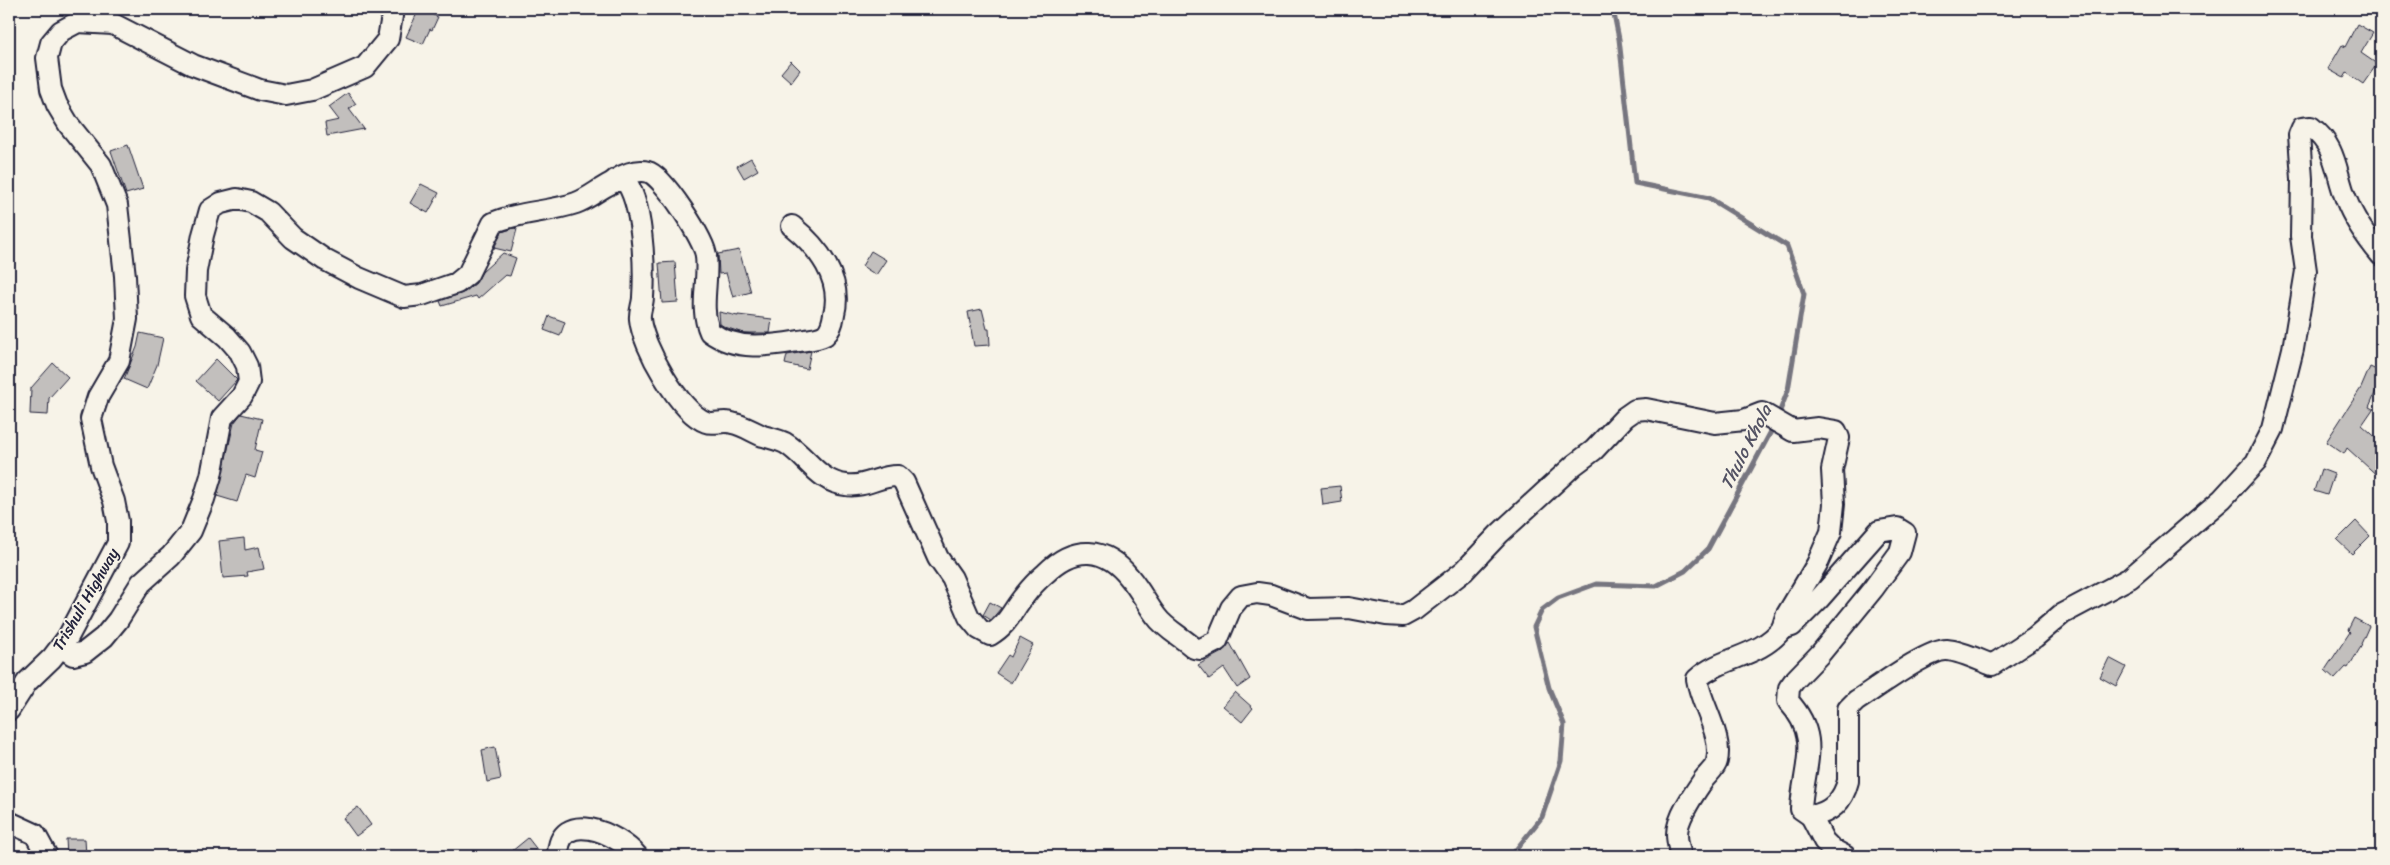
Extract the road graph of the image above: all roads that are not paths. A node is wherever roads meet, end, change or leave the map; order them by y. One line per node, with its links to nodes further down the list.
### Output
1 (390, 9): 6 (street, Trishuli Highway)
2 (616, 180): 3 (street); 5 (street); 6 (street)
3 (792, 226)
4 (2381, 255): 8 (street)
5 (1782, 629): 8 (street); 13 (street)
6 (61, 647): 7 (street, Trishuli Highway)
7 (9, 710)
8 (1811, 816): 14 (street)
9 (9, 822): 10 (street)
10 (48, 856)
11 (558, 856): 12 (street)
12 (637, 856)
13 (1681, 856)
14 (1845, 856)

